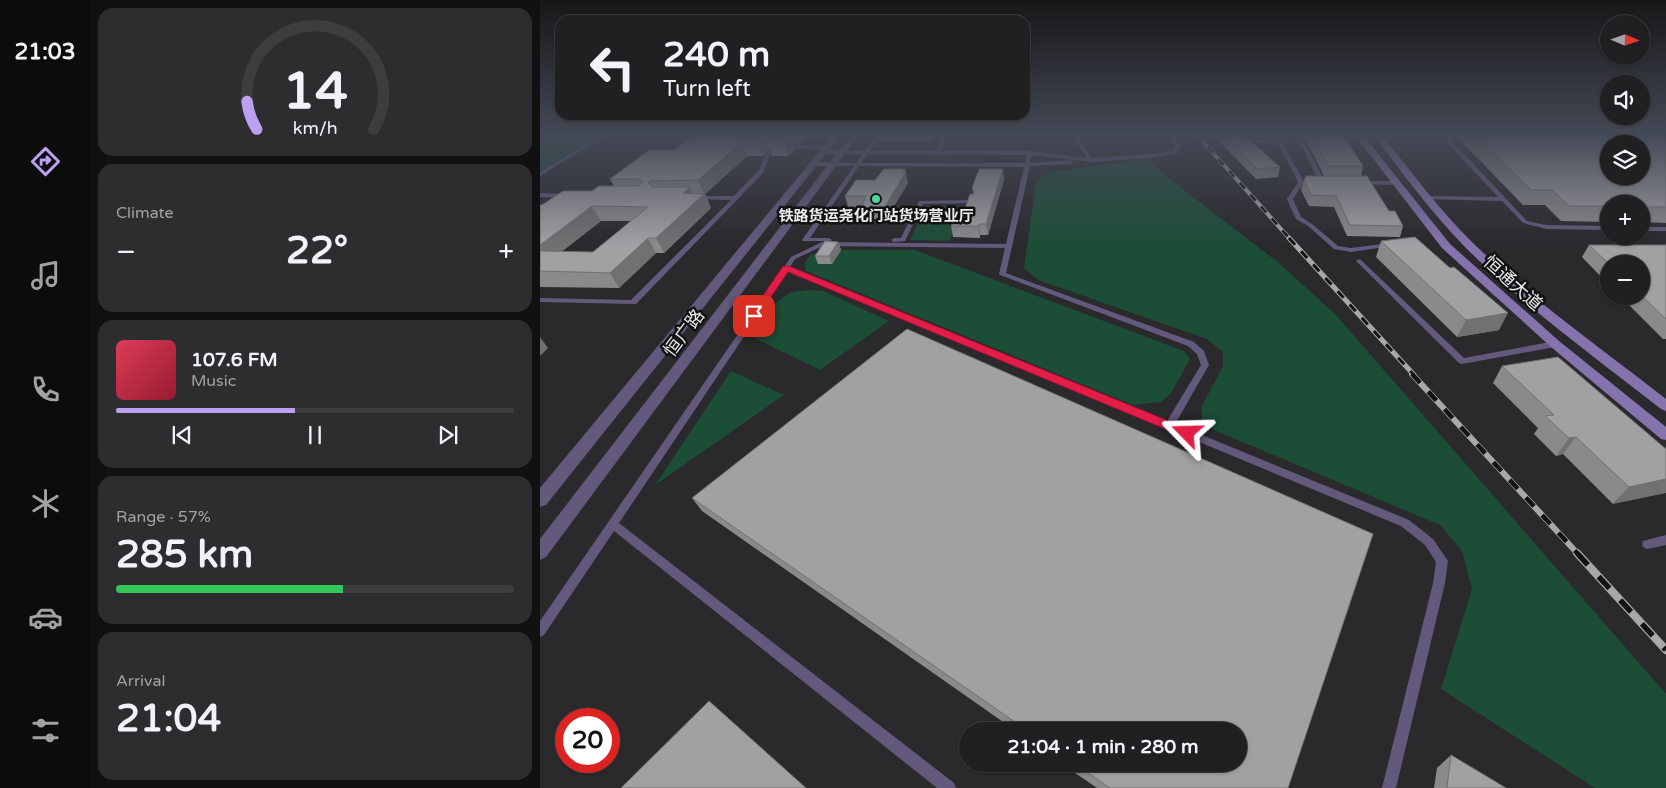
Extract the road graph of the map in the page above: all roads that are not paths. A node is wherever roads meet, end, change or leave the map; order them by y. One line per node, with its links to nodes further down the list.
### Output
1 (762, 172): 19 (lane)
2 (807, 172): 35 (street, 恒广路)
3 (825, 172): 39 (street, 恒广路)
4 (852, 172): 22 (lane)
5 (1025, 172): 27 (lane)
6 (1301, 172): 11 (lane)
7 (1317, 172): 12 (lane)
8 (1387, 172): 15 (main road, 恒通大道)
9 (1408, 172): 20 (main road, 恒通大道)
10 (1478, 172): 21 (lane)
11 (1308, 182): 12 (lane); 26 (lane)
12 (1322, 182): 13 (lane)
13 (1331, 182)
14 (1350, 183): 15 (lane)
15 (1396, 183): 31 (main road, 恒通大道)
16 (540, 195): 17 (lane)
17 (578, 196)
18 (688, 197): 19 (lane)
19 (736, 198): 30 (lane)
20 (1429, 198): 21 (lane); 32 (main road, 恒通大道)
21 (1504, 199): 23 (lane)
22 (972, 202)
23 (1600, 228)
24 (1650, 229): 25 (lane)
25 (1666, 229)
26 (1398, 244)
27 (1007, 246): 29 (lane); 33 (lane)
28 (1359, 261): 31 (lane)
29 (786, 268): 33 (lane); 36 (lane)
30 (540, 300)
31 (1556, 344): 34 (main road, 恒通大道)
32 (1666, 406)
33 (1168, 426): 42 (lane)
34 (1666, 435)
35 (540, 500)
36 (613, 524): 40 (lane); 41 (lane)
37 (1666, 540): 38 (lane)
38 (1647, 544)
39 (540, 552)
40 (540, 630)
41 (949, 788)
42 (1389, 788)

